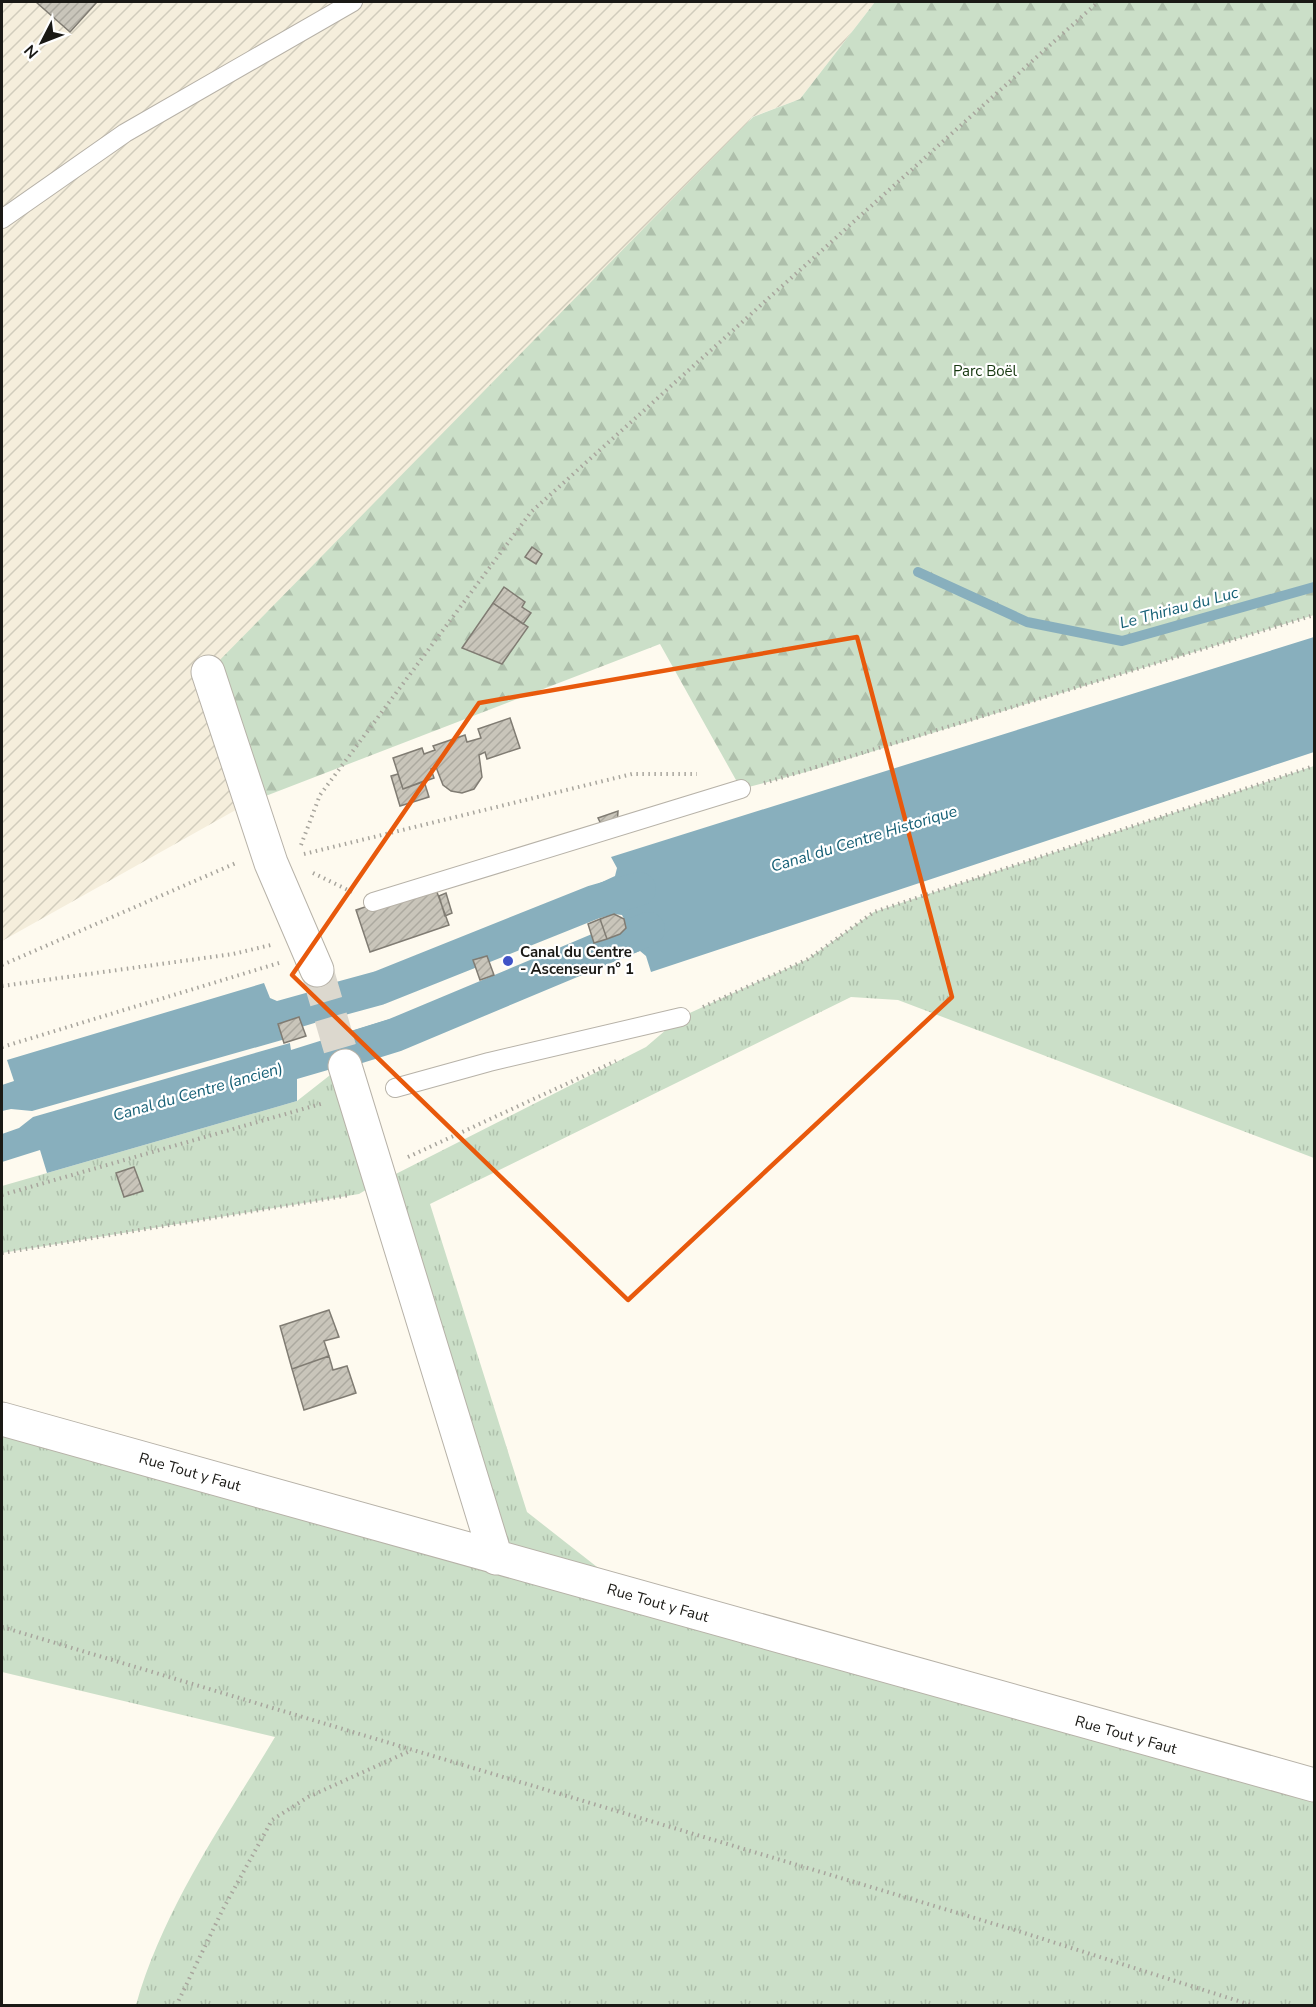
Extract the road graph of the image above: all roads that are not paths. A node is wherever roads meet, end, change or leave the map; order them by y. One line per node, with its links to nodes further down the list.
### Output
1 (353, 2): 2 (lane)
2 (2, 219)
3 (208, 672): 6 (street)
4 (741, 789): 5 (lane)
5 (373, 902)
6 (317, 970)
7 (681, 1017): 9 (lane)
8 (345, 1066): 11 (street)
9 (395, 1088)
10 (2, 1419): 11 (street, Rue Tout y Faut)
11 (496, 1558): 12 (street, Rue Tout y Faut)
12 (1314, 1785)

